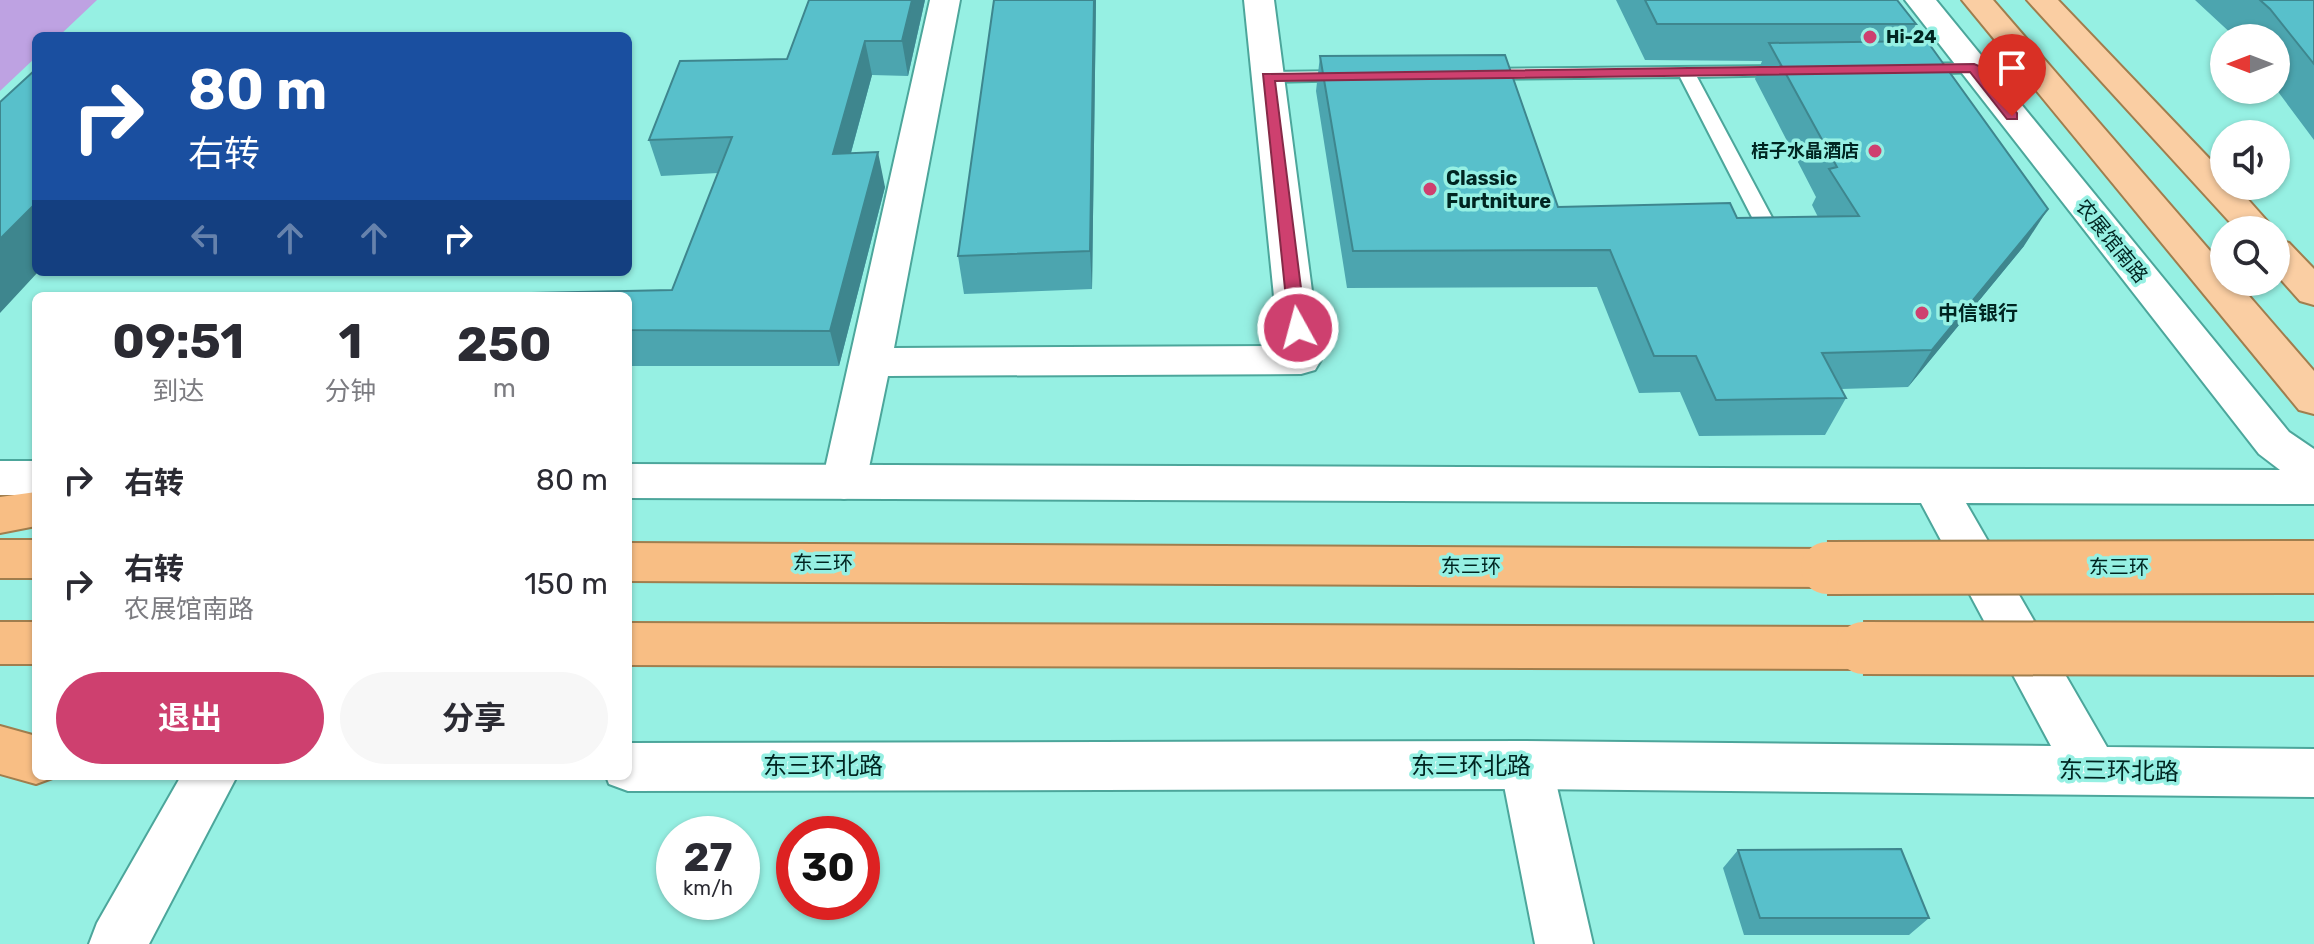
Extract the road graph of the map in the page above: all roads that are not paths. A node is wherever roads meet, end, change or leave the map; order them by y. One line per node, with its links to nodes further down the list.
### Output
1 (945, 0): 17 (street)
2 (1259, 0): 12 (street)
3 (1920, 0): 6 (street, 农展馆南路)
4 (1977, 0): 18 (main road)
5 (2042, 0): 13 (main road)
6 (1974, 68): 7 (lane); 19 (street, 农展馆南路)
7 (1891, 69)
8 (1812, 70): 9 (lane)
9 (1686, 72): 10 (lane); 14 (lane)
10 (1469, 75)
11 (1361, 76): 12 (lane)
12 (1268, 77): 17 (street)
13 (2244, 216)
14 (1766, 225)
15 (2290, 266): 16 (main road)
16 (2314, 292)
17 (871, 362): 23 (street)
18 (2314, 399)
19 (2314, 472)
20 (0, 478): 21 (street)
21 (32, 478)
22 (632, 481): 23 (street)
23 (844, 482): 24 (street)
24 (1934, 486): 25 (street); 42 (street)
25 (2314, 487)
26 (32, 510): 27 (highway)
27 (0, 515)
28 (0, 559): 29 (highway)
29 (32, 559)
30 (632, 562): 31 (highway, 东三环, bridge)
31 (2314, 567)
32 (0, 643): 33 (highway)
33 (32, 643)
34 (632, 644): 35 (highway, bridge)
35 (2314, 649)
36 (0, 750): 37 (highway)
37 (32, 762)
38 (32, 763): 40 (street)
39 (1526, 765): 41 (street, 东三环北路); 42 (street, 东三环北路); 46 (street)
40 (0, 766)
41 (632, 767)
42 (2092, 770): 43 (street, 东三环北路)
43 (2314, 773)
44 (208, 780): 45 (street)
45 (118, 944)
46 (1564, 944)

